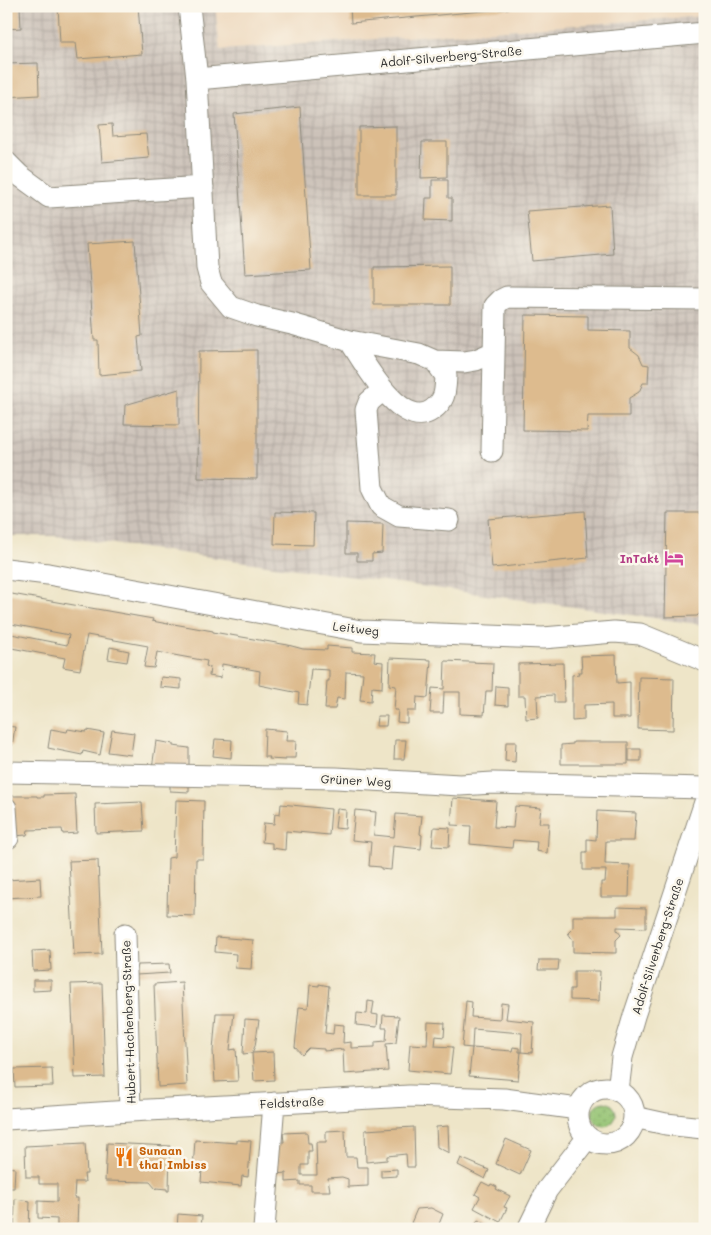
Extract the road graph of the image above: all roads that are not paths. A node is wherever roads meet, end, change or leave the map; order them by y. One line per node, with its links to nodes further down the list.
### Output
1 (189, 6): 3 (street)
2 (705, 32): 3 (street, Adolf-Silverberg-Straße)
3 (197, 79): 5 (street)
4 (13, 168): 5 (street)
5 (202, 187): 7 (street)
6 (705, 300): 8 (street)
7 (350, 341): 9 (street); 10 (street)
8 (494, 352): 9 (street); 11 (street)
9 (434, 361): 10 (street)
10 (383, 390): 12 (street)
11 (492, 451)
12 (449, 520)
13 (6, 569): 14 (street, Leitweg)
14 (705, 661)
15 (6, 772): 16 (street, Grüner Weg)
16 (705, 788)
17 (705, 802): 21 (street, Adolf-Silverberg-Straße)
18 (6, 808): 19 (street)
19 (8, 838)
20 (125, 934): 24 (street, Hubert-Hachenberg-Straße)
21 (618, 1091): 23 (street); 25 (street)
22 (274, 1103): 23 (street, Feldstraße); 24 (street, Feldstraße); 29 (street)
23 (578, 1109): 28 (street)
24 (130, 1111): 26 (street, Feldstraße)
25 (634, 1117): 27 (street); 28 (street)
26 (6, 1119)
27 (703, 1128)
28 (588, 1138): 30 (street)
29 (264, 1229)
30 (528, 1229)

